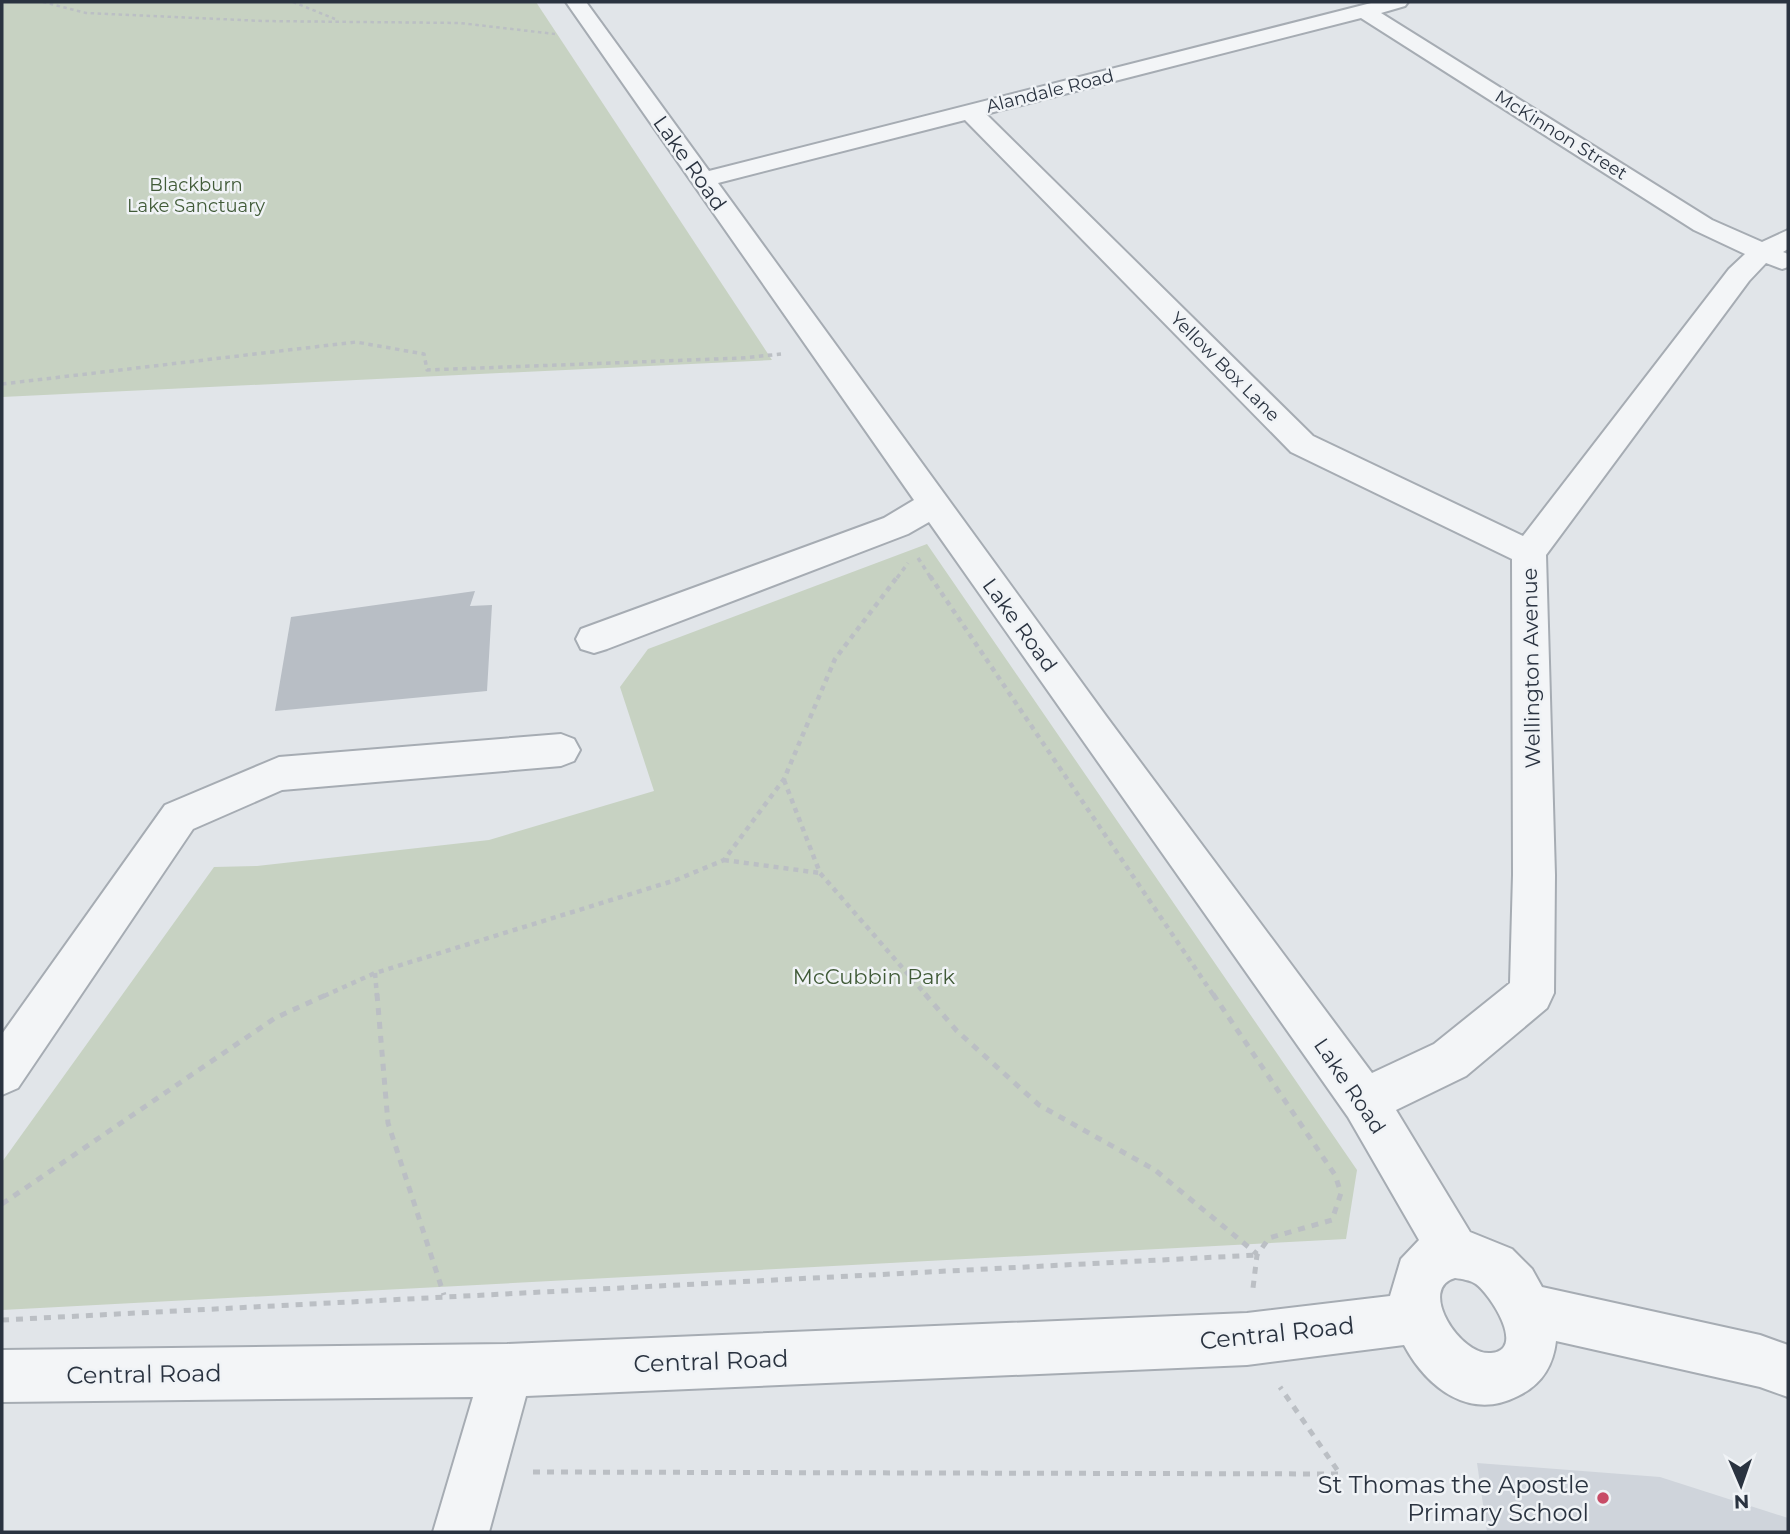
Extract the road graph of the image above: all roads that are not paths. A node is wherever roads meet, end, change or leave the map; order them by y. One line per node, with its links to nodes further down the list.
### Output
1 (576, 2): 5 (street, Lake Road)
2 (1398, 2): 3 (street, Alandale Road)
3 (1364, 11): 4 (street, Alandale Road); 6 (street, McKinnon Street)
4 (970, 111): 5 (street, Alandale Road); 8 (street, Yellow Box Lane)
5 (702, 180): 7 (street, Lake Road)
6 (1779, 251): 8 (street, Wellington Avenue)
7 (933, 504): 9 (street); 12 (street, Lake Road)
8 (1529, 553): 12 (street, Wellington Avenue)
9 (594, 639)
10 (561, 750): 11 (street)
11 (2, 1072)
12 (1364, 1101): 13 (street, Lake Road)
13 (1455, 1253): 14 (street); 15 (street)
14 (1526, 1309): 15 (street); 17 (street)
15 (1418, 1318): 16 (street, Central Road)
16 (506, 1370): 18 (street, Central Road); 19 (street)
17 (1788, 1371)
18 (2, 1376)
19 (461, 1532)

